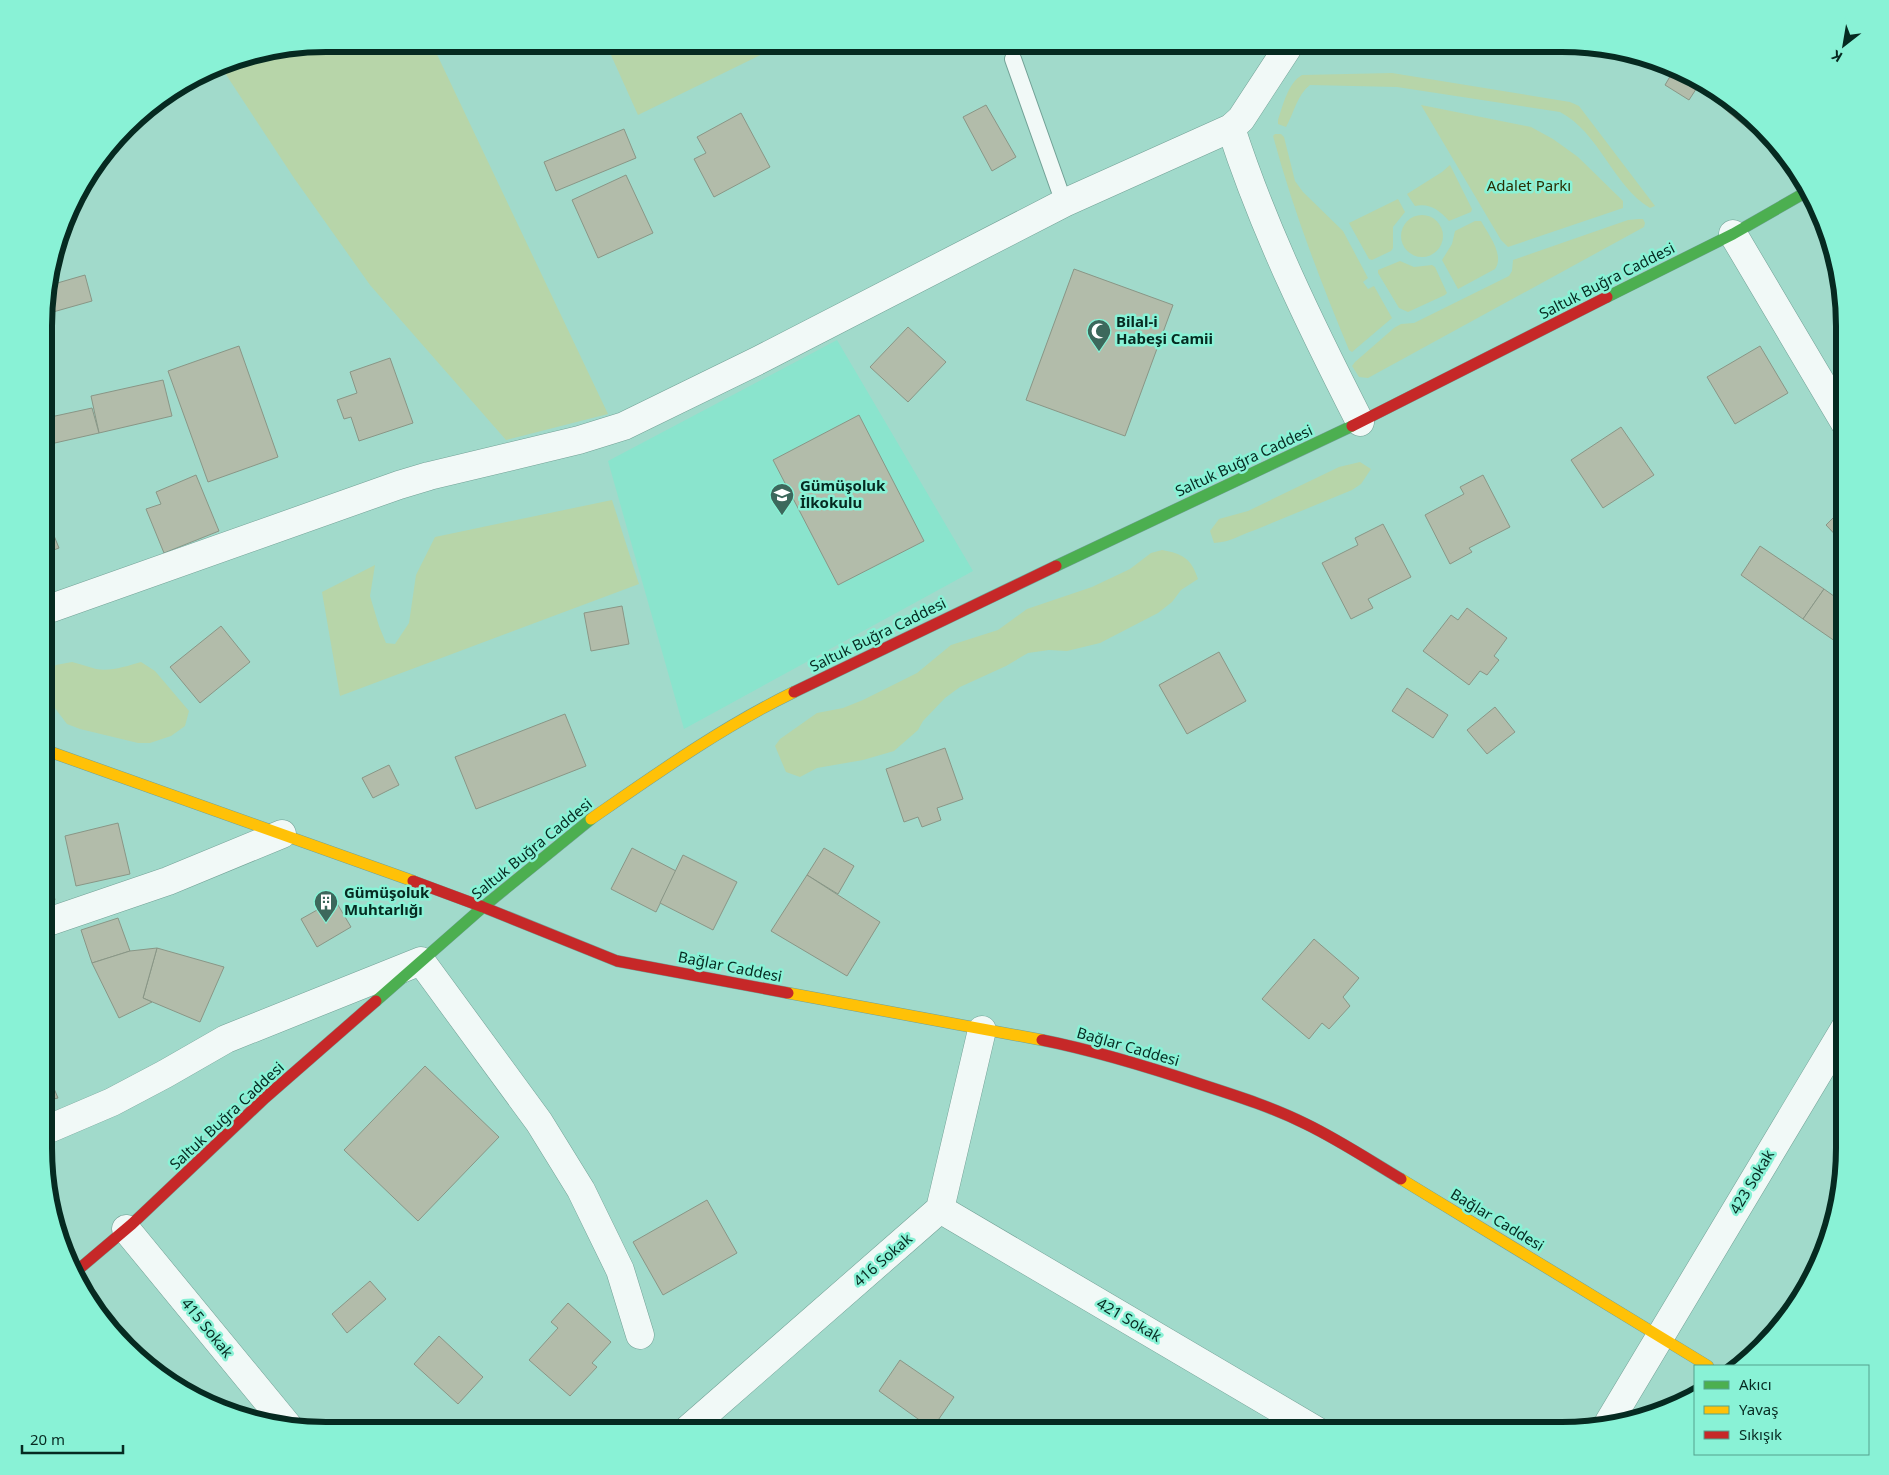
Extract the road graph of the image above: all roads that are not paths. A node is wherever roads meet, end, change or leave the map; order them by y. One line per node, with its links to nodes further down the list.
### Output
1 (1285, 52): 3 (street)
2 (1013, 59): 5 (lane)
3 (1231, 128): 5 (street); 8 (street)
4 (1802, 194): 6 (street, Saltuk Buğra Caddesi)
5 (1064, 203): 9 (street)
6 (1733, 234): 7 (street); 8 (street, Saltuk Buğra Caddesi)
7 (1836, 408)
8 (1360, 422): 12 (street, Saltuk Buğra Caddesi)
9 (53, 608)
10 (53, 753): 11 (street, Bağlar Caddesi)
11 (282, 834): 12 (street, Bağlar Caddesi); 13 (street)
12 (483, 906): 14 (street, Saltuk Buğra Caddesi); 15 (street, Bağlar Caddesi)
13 (53, 920)
14 (421, 961): 17 (street); 19 (street, Saltuk Buğra Caddesi); 21 (street)
15 (982, 1030): 18 (street); 22 (street, Bağlar Caddesi)
16 (1836, 1043): 22 (street, 423 Sokak)
17 (53, 1127)
18 (940, 1210): 26 (street, 416 Sokak); 27 (street, 421 Sokak)
19 (126, 1229): 20 (street, Saltuk Buğra Caddesi); 24 (street, 415 Sokak)
20 (80, 1269)
21 (640, 1335)
22 (1660, 1336): 23 (street, Bağlar Caddesi); 25 (street, 423 Sokak)
23 (1706, 1365)
24 (282, 1418)
25 (1612, 1418)
26 (703, 1422)
27 (1302, 1422)

